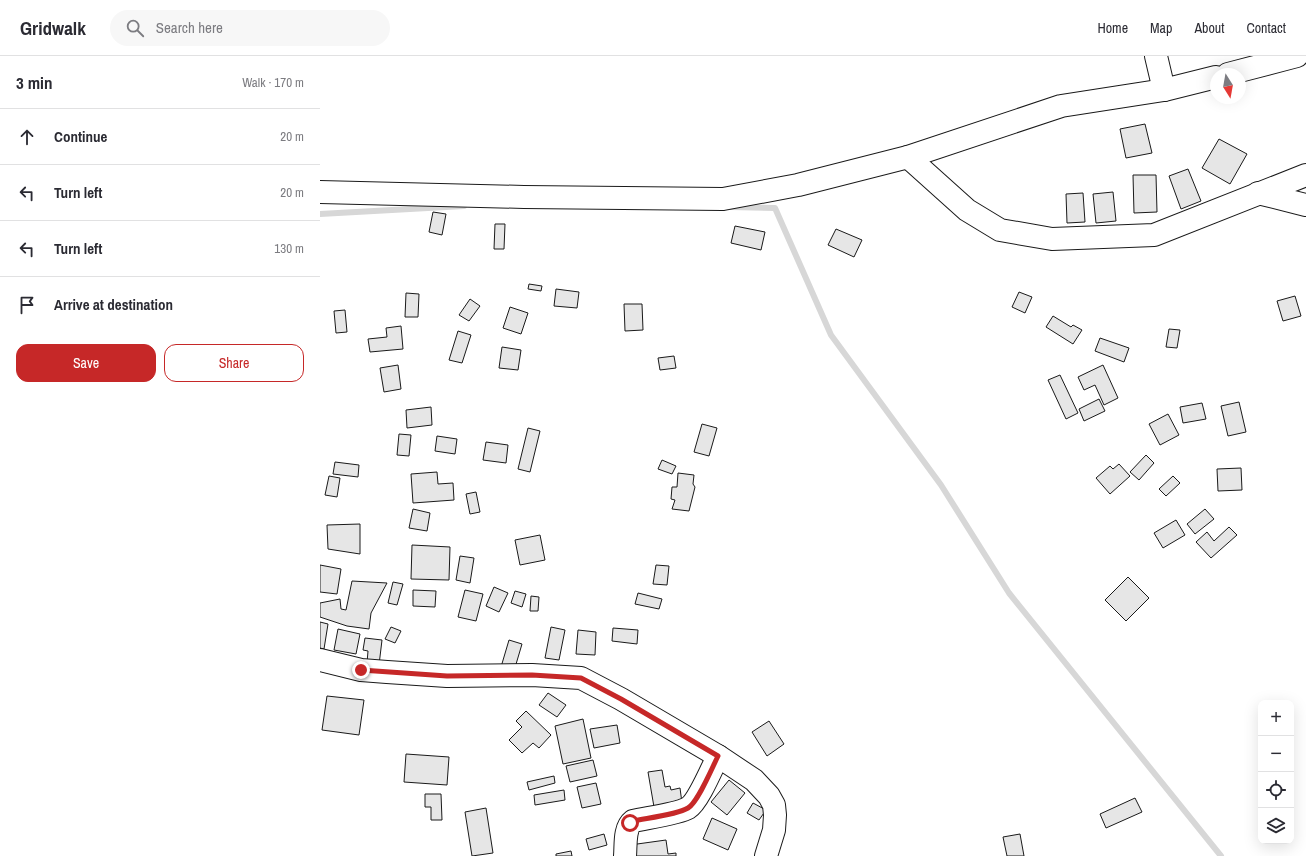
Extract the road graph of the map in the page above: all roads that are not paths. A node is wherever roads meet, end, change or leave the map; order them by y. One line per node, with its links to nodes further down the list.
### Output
1 (1156, 56): 5 (street)
2 (1298, 56): 3 (street)
3 (1246, 69)
4 (1210, 78): 5 (street)
5 (1164, 90): 6 (street)
6 (908, 157): 8 (street); 9 (street)
7 (1306, 175): 9 (street)
8 (320, 192)
9 (1258, 193): 10 (street)
10 (1306, 205)
11 (320, 660): 12 (street)
12 (718, 756): 13 (street); 14 (street)
13 (625, 856)
14 (766, 856)

